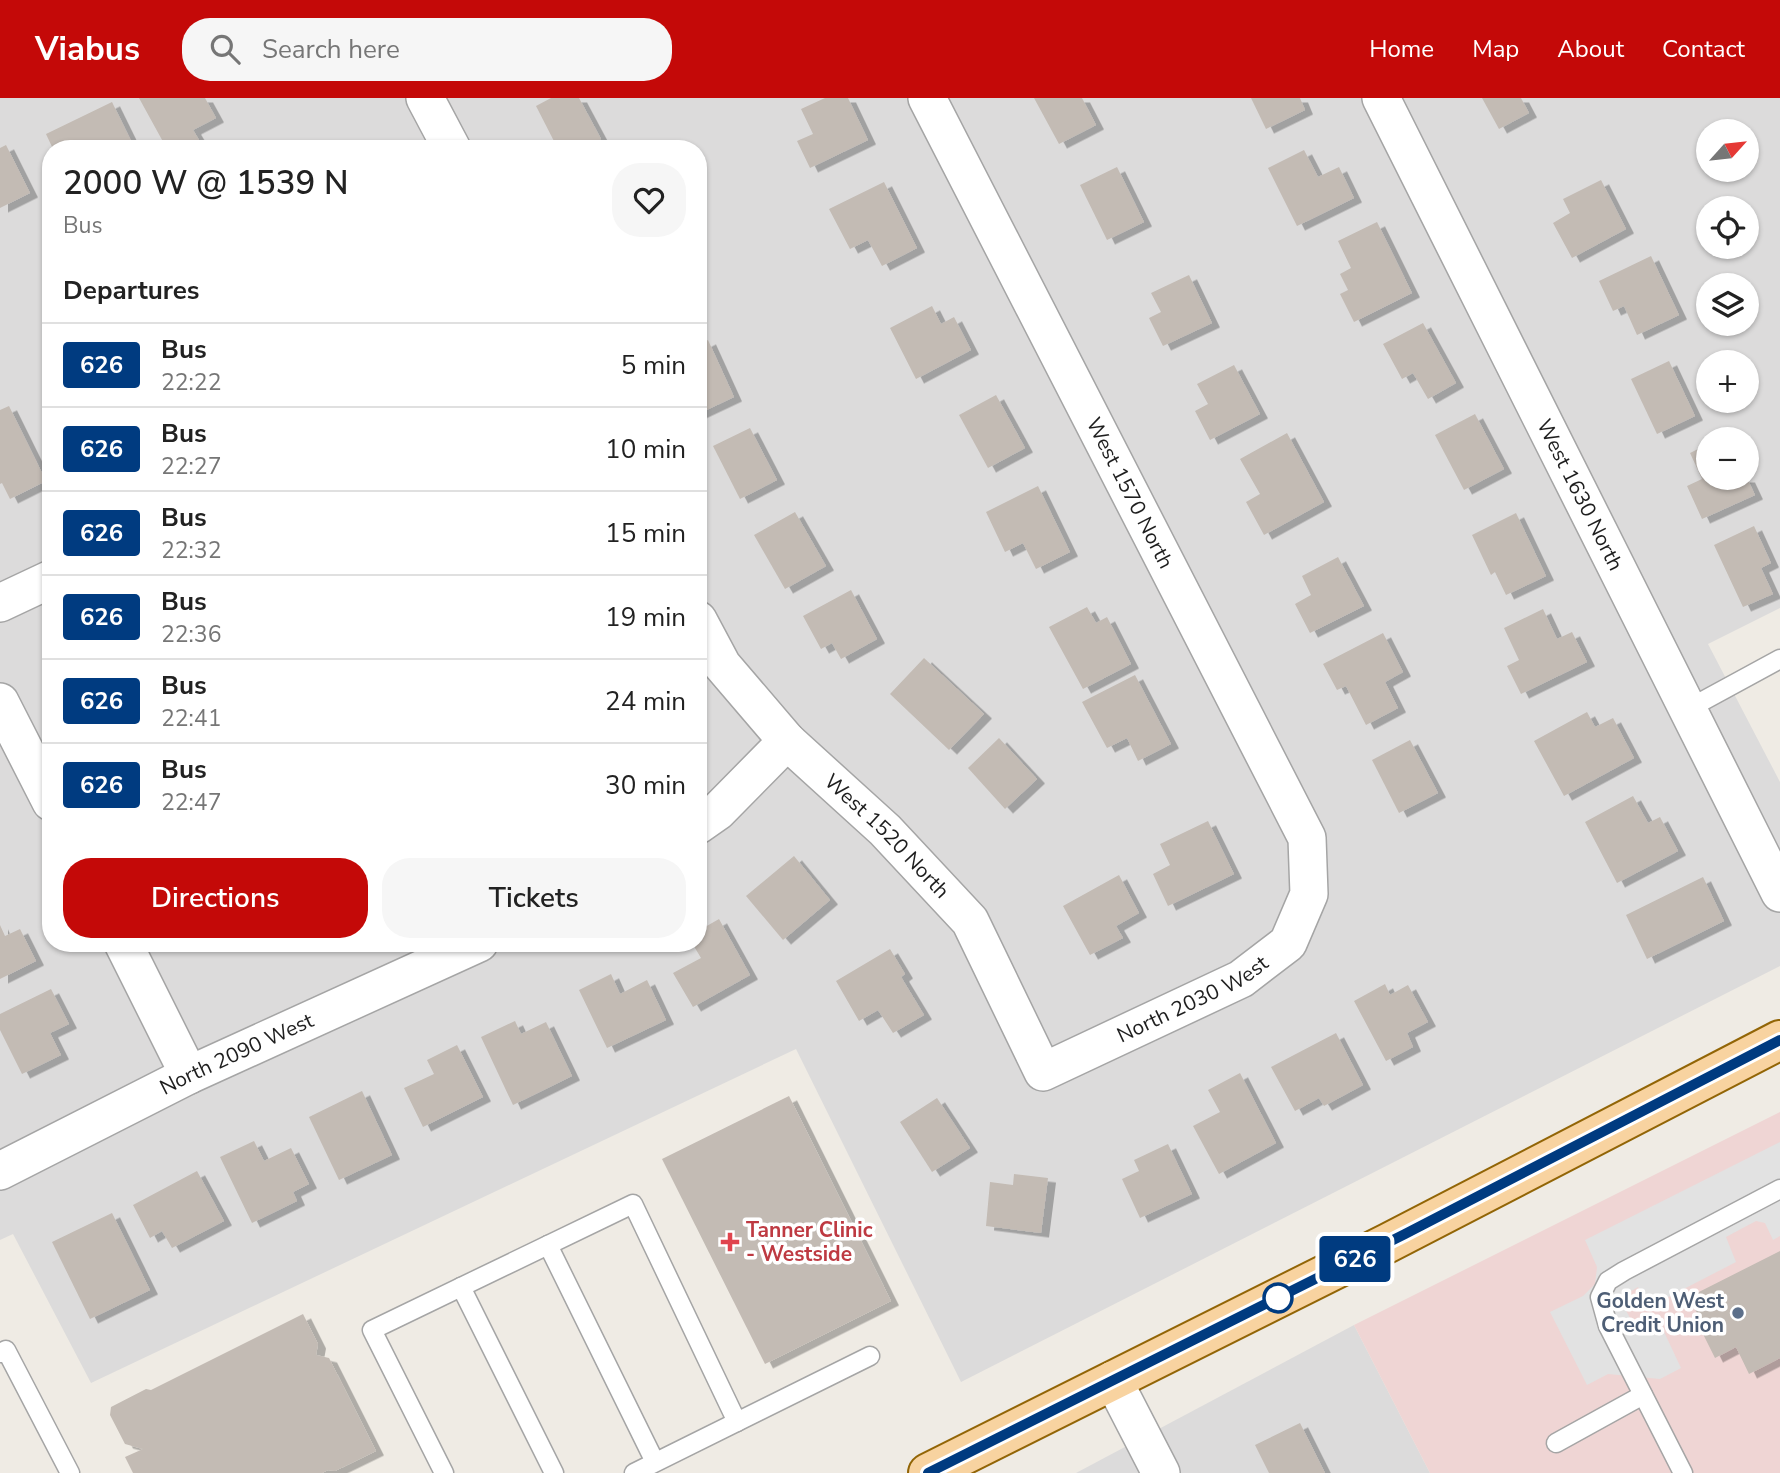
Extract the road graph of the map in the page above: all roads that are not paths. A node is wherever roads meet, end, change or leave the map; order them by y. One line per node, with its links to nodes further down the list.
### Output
1 (425, 98): 4 (street)
2 (927, 98): 15 (street, West 1570 North)
3 (1381, 98): 10 (street, West 1630 North)
4 (447, 140)
5 (42, 583): 6 (street)
6 (0, 603)
7 (707, 637): 11 (street, West 1520 North)
8 (1780, 659): 10 (lane)
9 (0, 702): 12 (street)
10 (1688, 709): 14 (street, West 1630 North)
11 (787, 741): 13 (street); 19 (street, West 1520 North)
12 (42, 784)
13 (707, 819)
14 (1780, 893)
15 (1309, 894): 19 (street, North 2030 West)
16 (128, 952): 20 (street)
17 (459, 952): 20 (street, North 2090 West)
18 (1780, 1040): 27 (main road)
19 (1043, 1072)
20 (189, 1075): 21 (street, North 2090 West)
21 (0, 1171)
22 (1780, 1189): 28 (lane)
23 (548, 1245): 24 (lane); 29 (lane); 31 (lane)
24 (461, 1287): 33 (lane); 34 (lane)
25 (0, 1353): 32 (lane)
26 (870, 1356): 29 (lane)
27 (1113, 1380): 36 (main road); 37 (street)
28 (1643, 1395): 30 (lane); 38 (lane)
29 (737, 1422): 31 (lane)
30 (1556, 1443)
31 (655, 1462): 35 (lane)
32 (71, 1473)
33 (444, 1473)
34 (554, 1473)
35 (634, 1473)
36 (928, 1473)
37 (1161, 1473)
38 (1683, 1473)

